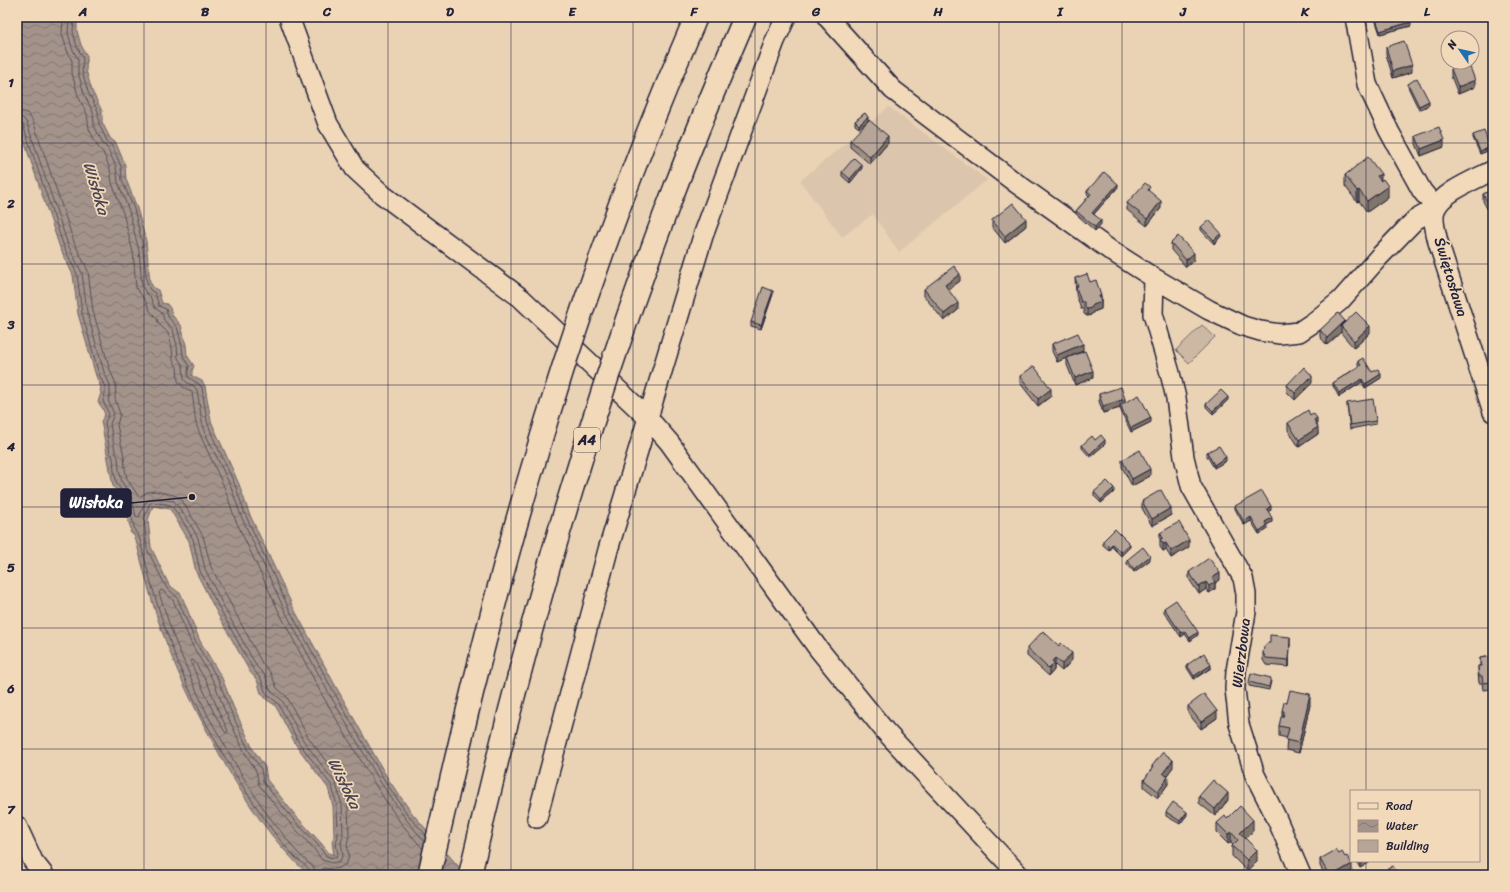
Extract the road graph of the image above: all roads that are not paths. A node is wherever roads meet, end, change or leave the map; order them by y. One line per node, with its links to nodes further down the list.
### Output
1 (289, 17): 11 (street)
2 (696, 17): 15 (highway, bridge)
3 (745, 17): 16 (highway, A4, bridge)
4 (786, 17): 11 (street)
5 (827, 17): 9 (street)
6 (1355, 17): 8 (street)
7 (1493, 170): 8 (street)
8 (1436, 208): 9 (street); 10 (street, Świętosława)
9 (1154, 278): 18 (street, Wierzbowa)
10 (1493, 412)
11 (648, 418): 12 (street); 17 (street)
12 (536, 818)
13 (17, 826): 14 (street)
14 (44, 875)
15 (429, 875)
16 (470, 875)
17 (1019, 875)
18 (1302, 875)

